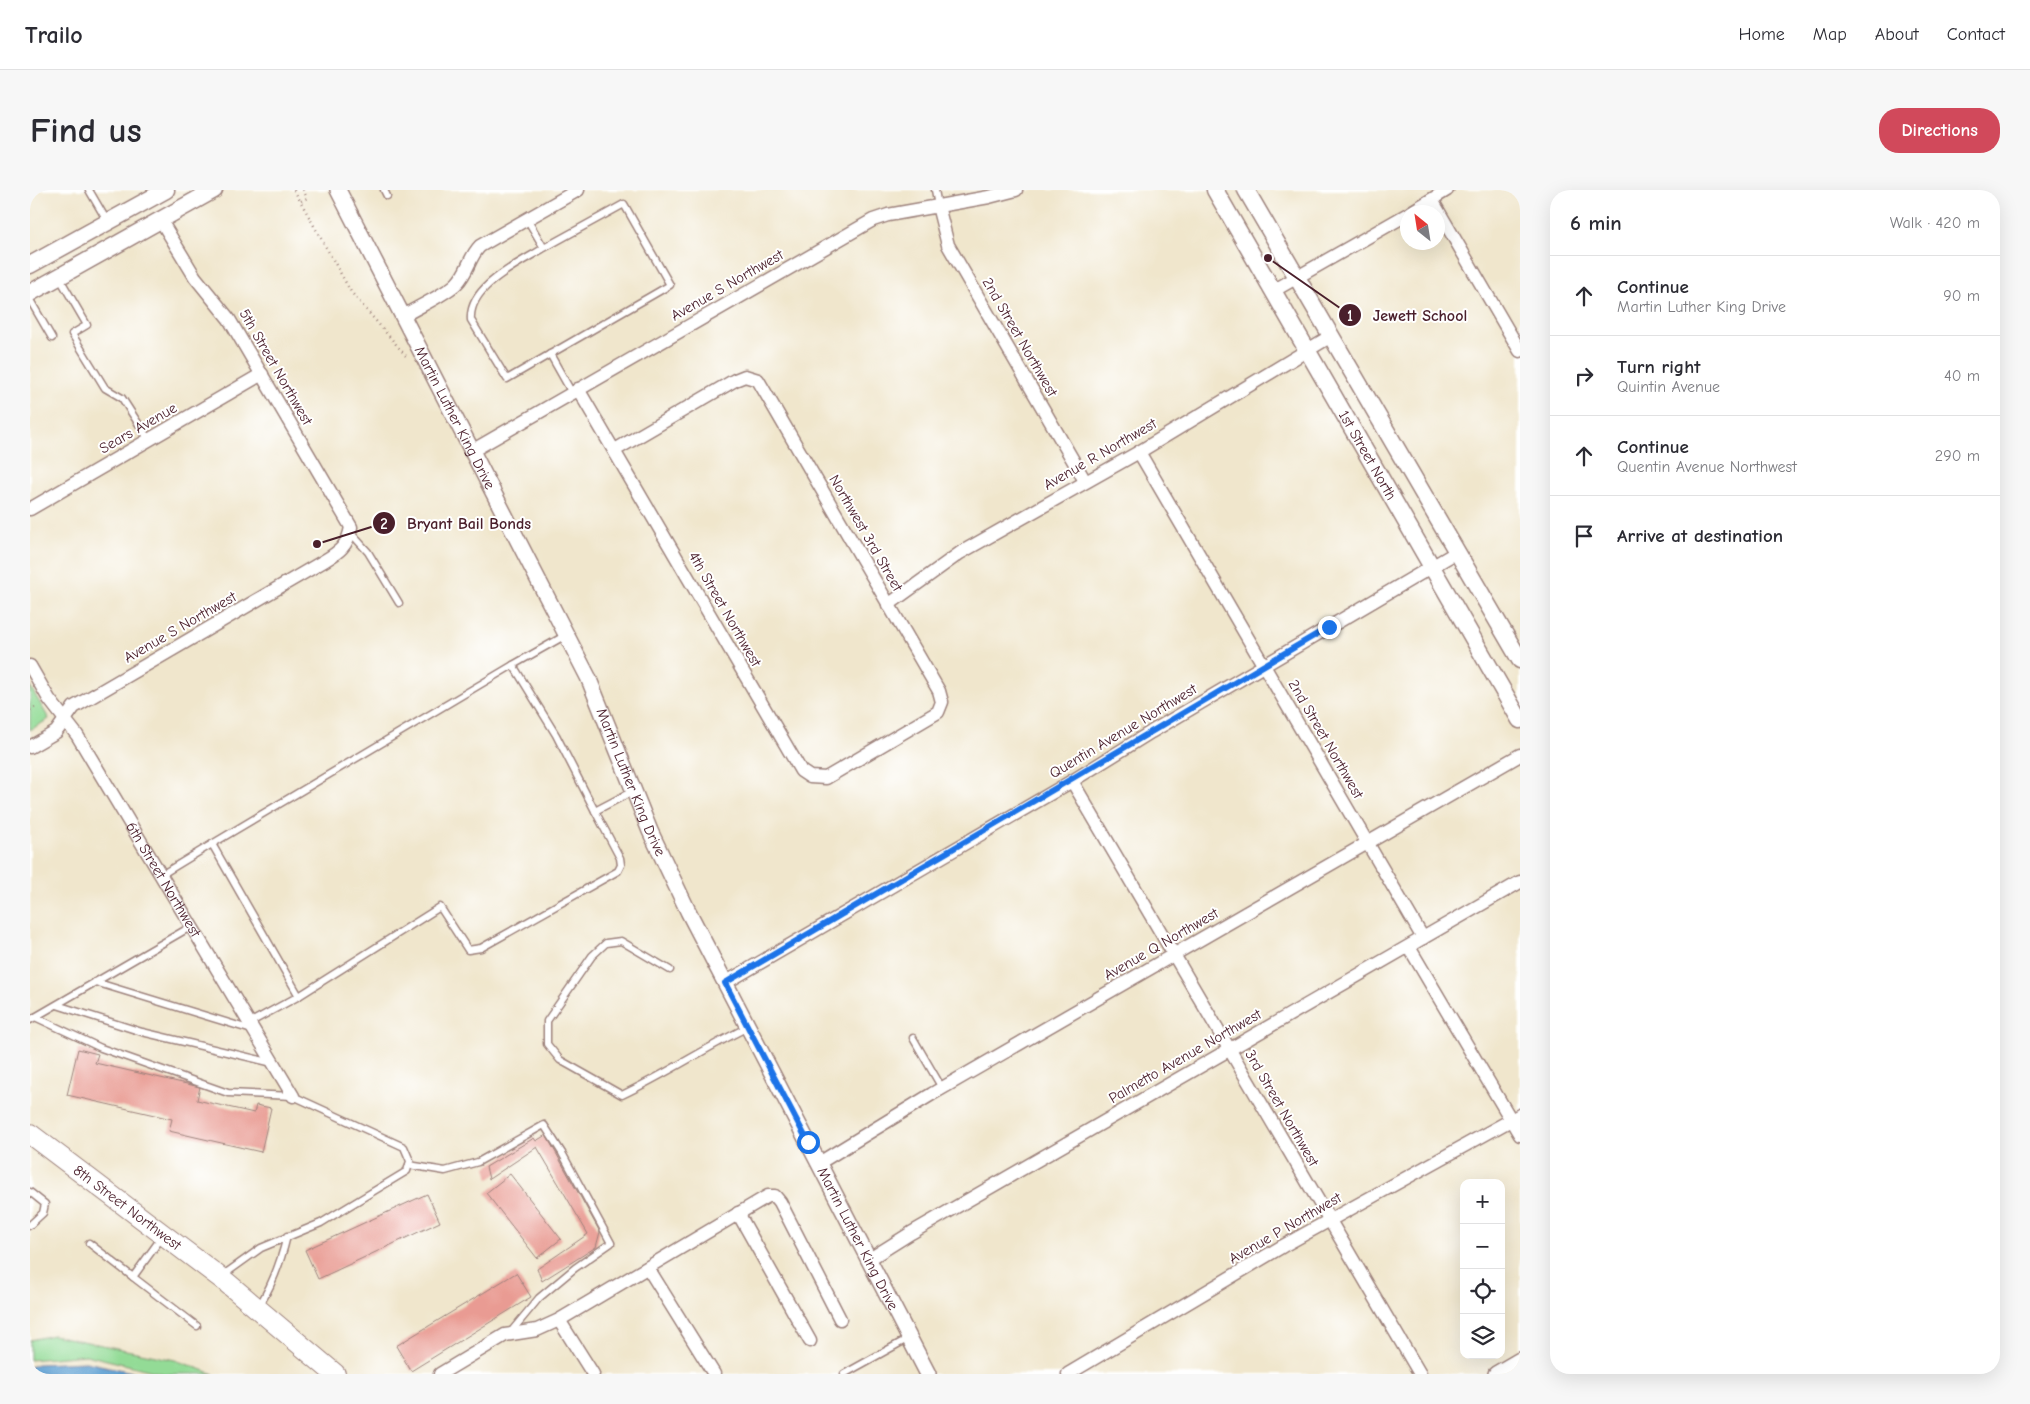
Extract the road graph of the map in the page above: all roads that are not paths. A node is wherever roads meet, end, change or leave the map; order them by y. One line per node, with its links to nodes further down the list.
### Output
1 (89, 190): 17 (lane)
2 (166, 190): 17 (main road)
3 (214, 190): 15 (main road)
4 (338, 190): 25 (street, Martin Luther King Drive)
5 (578, 190): 16 (street)
6 (935, 190): 13 (lane)
7 (1016, 190): 13 (street, Avenue S Northwest)
8 (1214, 190): 22 (main road, 1st Street North)
9 (1246, 190): 21 (main road, 1st Street North)
10 (1447, 190): 11 (street)
11 (1432, 200): 12 (street); 29 (street)
12 (1423, 205)
13 (938, 206): 32 (street, Avenue S Northwest); 37 (street, 2nd Street Northwest)
14 (1400, 218): 21 (street)
15 (160, 219): 20 (main road); 31 (street, 5th Street Northwest)
16 (527, 219): 18 (lane); 25 (street)
17 (108, 222): 19 (main road)
18 (544, 248): 30 (lane); 30 (lane)
19 (30, 265)
20 (58, 276): 23 (main road); 33 (lane)
21 (1297, 278): 22 (street); 26 (main road, 1st Street North)
22 (1273, 292): 28 (main road, 1st Street North)
23 (30, 293)
24 (30, 300): 27 (lane)
25 (403, 316): 35 (street, Martin Luther King Drive)
26 (1331, 336): 28 (street, Avenue R Northwest); 40 (main road, 1st Street North)
27 (52, 338)
28 (1307, 350): 36 (street, Avenue R Northwest); 41 (main road, 1st Street North)
29 (1520, 351)
30 (550, 354): 32 (lane)
31 (262, 374): 33 (street, Sears Avenue); 39 (street, 5th Street Northwest)
32 (575, 391): 34 (street, 4th Street Northwest); 35 (street, Avenue S Northwest)
33 (149, 440): 38 (street, Sears Avenue)
34 (615, 450): 43 (street, Northwest 3rd Street); 49 (street, 4th Street Northwest)
35 (470, 452): 44 (street, Martin Luther King Drive)
36 (1139, 452): 37 (street, Avenue R Northwest); 47 (street, 2nd Street Northwest)
37 (1086, 481): 43 (street, Avenue R Northwest)
38 (30, 509)
39 (350, 535): 42 (lane); 50 (street, Avenue S Northwest)
40 (1457, 552): 41 (street, Quentin Avenue Northwest); 45 (main road, 1st Street North)
41 (1432, 565): 47 (street, Quentin Avenue Northwest); 51 (main road, 1st Street North)
42 (399, 603)
43 (888, 605): 49 (street, Northwest 3rd Street)
44 (566, 635): 46 (lane); 55 (street, Martin Luther King Drive)
45 (1520, 660)
46 (513, 665): 56 (lane); 58 (lane)
47 (1265, 665): 54 (street, Quentin Avenue Northwest); 57 (street, 2nd Street Northwest)
48 (30, 666): 50 (street, 6th Street Northwest)
49 (940, 706)
50 (65, 719): 52 (street, Avenue S Northwest); 59 (street, 6th Street Northwest)
51 (1520, 720)
52 (30, 747)
53 (1520, 755): 57 (street, Avenue Q Northwest)
54 (1072, 781): 64 (street, 3rd Street Northwest); 67 (street, Quentin Avenue Northwest)
55 (634, 791): 56 (lane); 67 (street, Martin Luther King Drive)
56 (594, 811): 68 (lane)
57 (1367, 843): 62 (street, 2nd Street Northwest); 64 (street, Avenue Q Northwest)
58 (212, 844): 59 (lane); 68 (lane)
59 (161, 875): 61 (street, 6th Street Northwest)
60 (1520, 882): 62 (street, Palmetto Avenue Northwest)
61 (192, 926): 66 (lane); 71 (street, 6th Street Northwest)
62 (1423, 938): 63 (street, Palmetto Avenue Northwest)
63 (1409, 947): 74 (street, Palmetto Avenue Northwest); 78 (street)
64 (1173, 956): 74 (street, 3rd Street Northwest); 76 (street, Avenue Q Northwest)
65 (670, 970): 72 (lane)
66 (95, 982): 69 (lane); 71 (lane)
67 (725, 983): 72 (street, Martin Luther King Drive)
68 (299, 996): 71 (lane)
69 (57, 1005): 70 (lane); 75 (lane)
70 (33, 1019): 77 (lane)
71 (251, 1027): 75 (street, 6th Street Northwest)
72 (748, 1027): 81 (street, Martin Luther King Drive)
73 (913, 1038): 76 (lane)
74 (1229, 1050): 85 (street, 3rd Street Northwest); 90 (street, Palmetto Avenue Northwest)
75 (273, 1063): 77 (street, 6th Street Northwest)
76 (942, 1088): 81 (street, Avenue Q Northwest)
77 (293, 1096): 82 (lane)
78 (1516, 1117): 80 (street); 85 (street, Avenue P Northwest)
79 (30, 1134): 87 (highway, 8th Street Northwest)
80 (1520, 1135)
81 (819, 1162): 90 (street, Martin Luther King Drive)
82 (409, 1165): 88 (lane); 98 (lane)
83 (30, 1192): 86 (lane)
84 (738, 1213): 91 (street); 95 (street); 100 (street)
85 (1329, 1221): 108 (street, Avenue P Northwest); 109 (street, 3rd Street Northwest)
86 (30, 1224)
87 (164, 1234): 92 (lane); 93 (highway, 8th Street Northwest)
88 (287, 1236): 93 (lane); 94 (lane)
89 (89, 1243): 92 (lane)
90 (868, 1260): 99 (street, Martin Luther King Drive)
91 (648, 1268): 96 (street); 105 (street)
92 (134, 1277): 97 (lane)
93 (223, 1279): 94 (highway)
94 (258, 1308): 102 (highway)
95 (840, 1319)
96 (559, 1320): 98 (street); 104 (street)
97 (197, 1326)
98 (509, 1334): 103 (street)
99 (909, 1338): 106 (lane); 107 (street, Martin Luther King Drive)
100 (810, 1341)
101 (1520, 1360): 110 (street)
102 (335, 1374)
103 (440, 1374)
104 (593, 1374)
105 (714, 1374)
106 (844, 1374)
107 (928, 1374)
108 (1068, 1374)
109 (1420, 1374)
110 (1496, 1374)

